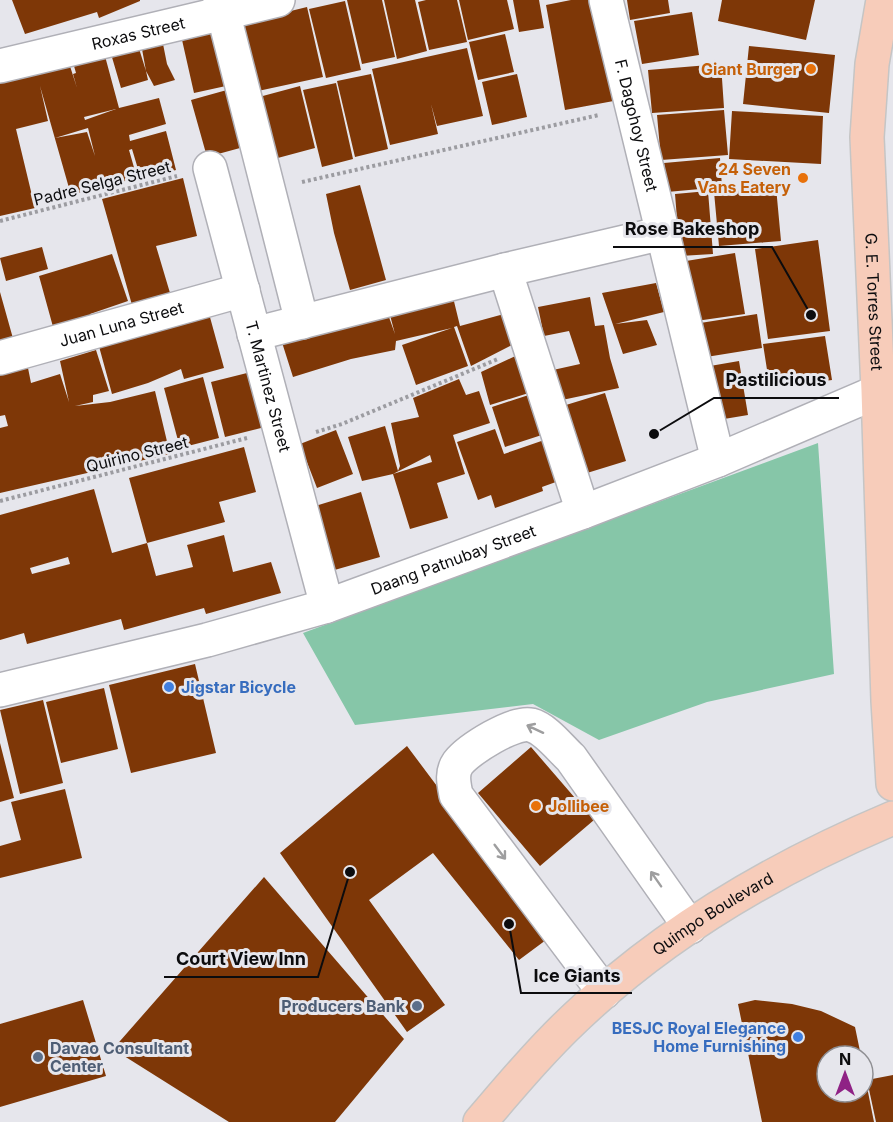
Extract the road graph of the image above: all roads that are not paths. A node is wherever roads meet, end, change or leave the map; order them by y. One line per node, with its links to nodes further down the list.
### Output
1 (278, 0): 4 (street, Roxas Street)
2 (606, 0): 7 (street, F. Dagohoy Street)
3 (883, 0): 13 (main road, G. E. Torres Street)
4 (222, 6): 5 (street, Roxas Street); 10 (street)
5 (0, 66)
6 (210, 168): 9 (street, T. Martinez Street)
7 (663, 233): 8 (street); 14 (street, F. Dagohoy Street)
8 (505, 270): 10 (street); 15 (street)
9 (243, 290): 11 (street, T. Martinez Street); 12 (street, Juan Luna Street)
10 (302, 322): 11 (street)
11 (254, 334): 17 (street, T. Martinez Street)
12 (0, 358)
13 (886, 387): 14 (street, Daang Patnubay Street); 16 (main road, G. E. Torres Street)
14 (718, 460): 15 (street, Daang Patnubay Street)
15 (584, 512): 17 (street, Daang Patnubay Street)
16 (888, 551): 19 (main road, G. E. Torres Street)
17 (327, 606): 18 (street, Daang Patnubay Street)
18 (0, 690)
19 (891, 744): 20 (main road, G. E. Torres Street)
20 (893, 784)
21 (893, 818): 22 (main road, Quimpo Boulevard)
22 (690, 927): 23 (main road, Quimpo Boulevard); 23 (street, one-way to 23)
23 (604, 992): 24 (main road, Quimpo Boulevard)
24 (480, 1122)

